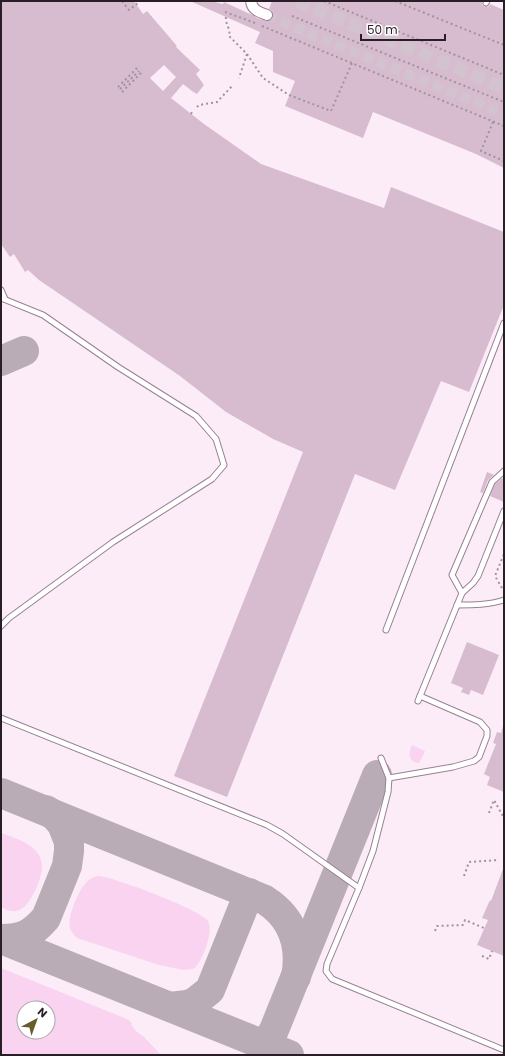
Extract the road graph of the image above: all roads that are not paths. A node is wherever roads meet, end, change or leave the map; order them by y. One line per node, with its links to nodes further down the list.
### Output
1 (251, 1): 2 (street)
2 (267, 15)
3 (1, 290): 4 (lane)
4 (3, 298): 11 (lane)
5 (504, 323): 12 (lane)
6 (504, 471): 8 (lane)
7 (504, 511): 8 (lane)
8 (462, 593): 10 (lane)
9 (504, 600): 10 (lane)
10 (457, 605): 15 (lane)
11 (1, 626)
12 (386, 630)
13 (1, 718): 16 (lane)
14 (381, 758): 15 (lane)
15 (389, 778): 16 (lane)
16 (359, 888): 17 (lane)
17 (504, 1050)

